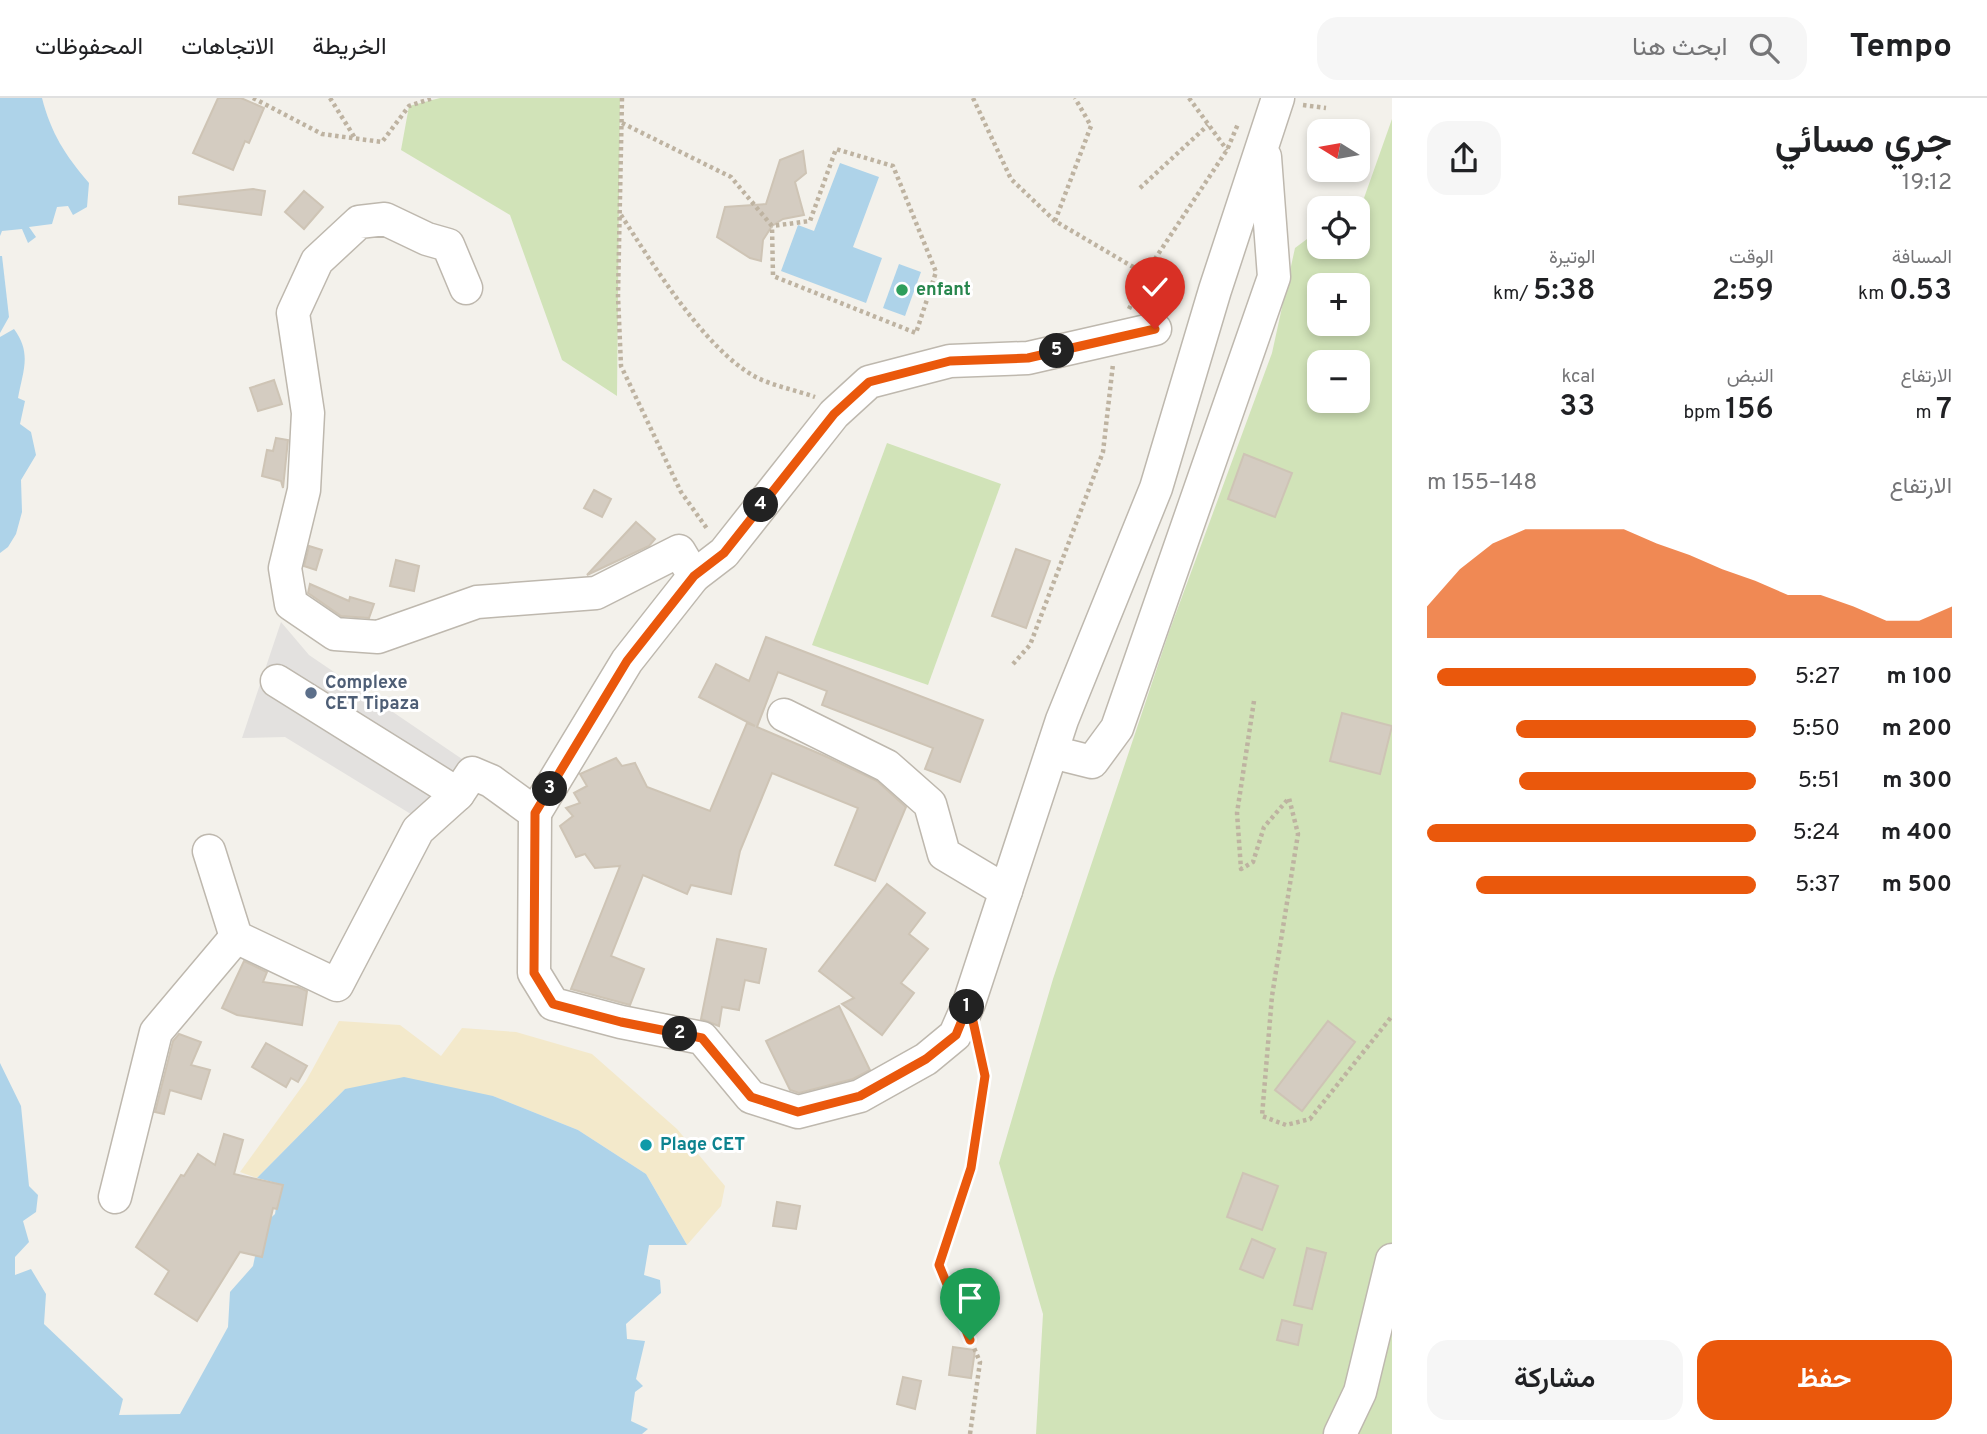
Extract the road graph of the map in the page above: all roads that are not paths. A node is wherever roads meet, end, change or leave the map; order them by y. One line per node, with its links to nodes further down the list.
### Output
1 (1278, 98): 2 (street)
2 (1264, 141): 8 (street); 8 (street)
3 (466, 288): 5 (street)
4 (1155, 329): 5 (street)
5 (694, 576): 10 (street)
6 (277, 681): 9 (street)
7 (784, 715): 12 (street)
8 (1052, 752): 12 (street)
9 (458, 794): 10 (street); 13 (street)
10 (535, 813): 12 (street)
11 (209, 851): 13 (street)
12 (1006, 891)
13 (236, 937): 14 (street)
14 (114, 1197)
15 (1392, 1260): 16 (street)
16 (1340, 1434)

